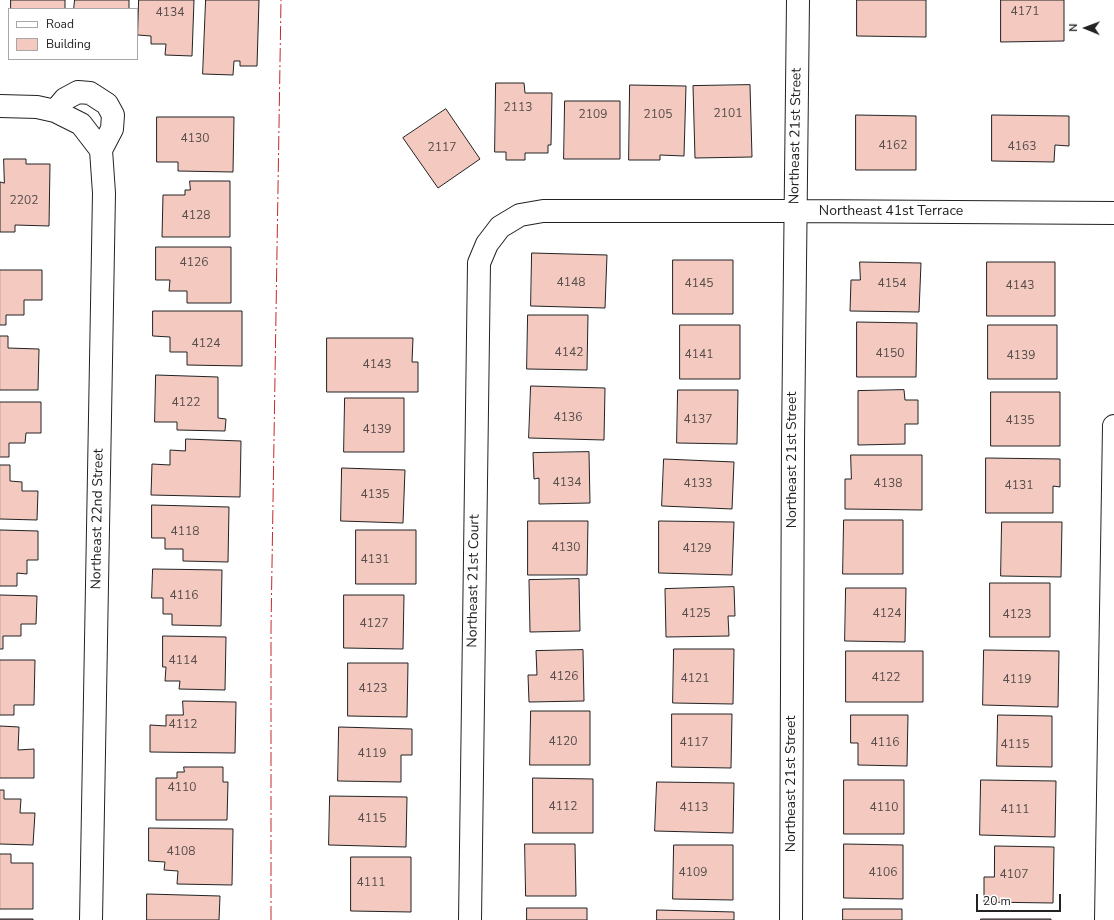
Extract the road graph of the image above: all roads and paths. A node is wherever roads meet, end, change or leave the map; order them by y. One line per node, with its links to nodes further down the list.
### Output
1 (798, 0): 5 (street, Northeast 21st Street)
2 (0, 106): 3 (street)
3 (55, 111): 4 (street); 4 (street)
4 (101, 150): 9 (street, Northeast 22nd Street)
5 (795, 211): 6 (street, Northeast 41st Terrace); 7 (street, Northeast 41st Terrace); 11 (street, Northeast 21st Street)
6 (1114, 214)
7 (487, 244): 10 (street, Northeast 21st Court)
8 (1114, 426): 12 (street)
9 (91, 920)
10 (470, 920)
11 (791, 920)
12 (1106, 920)

